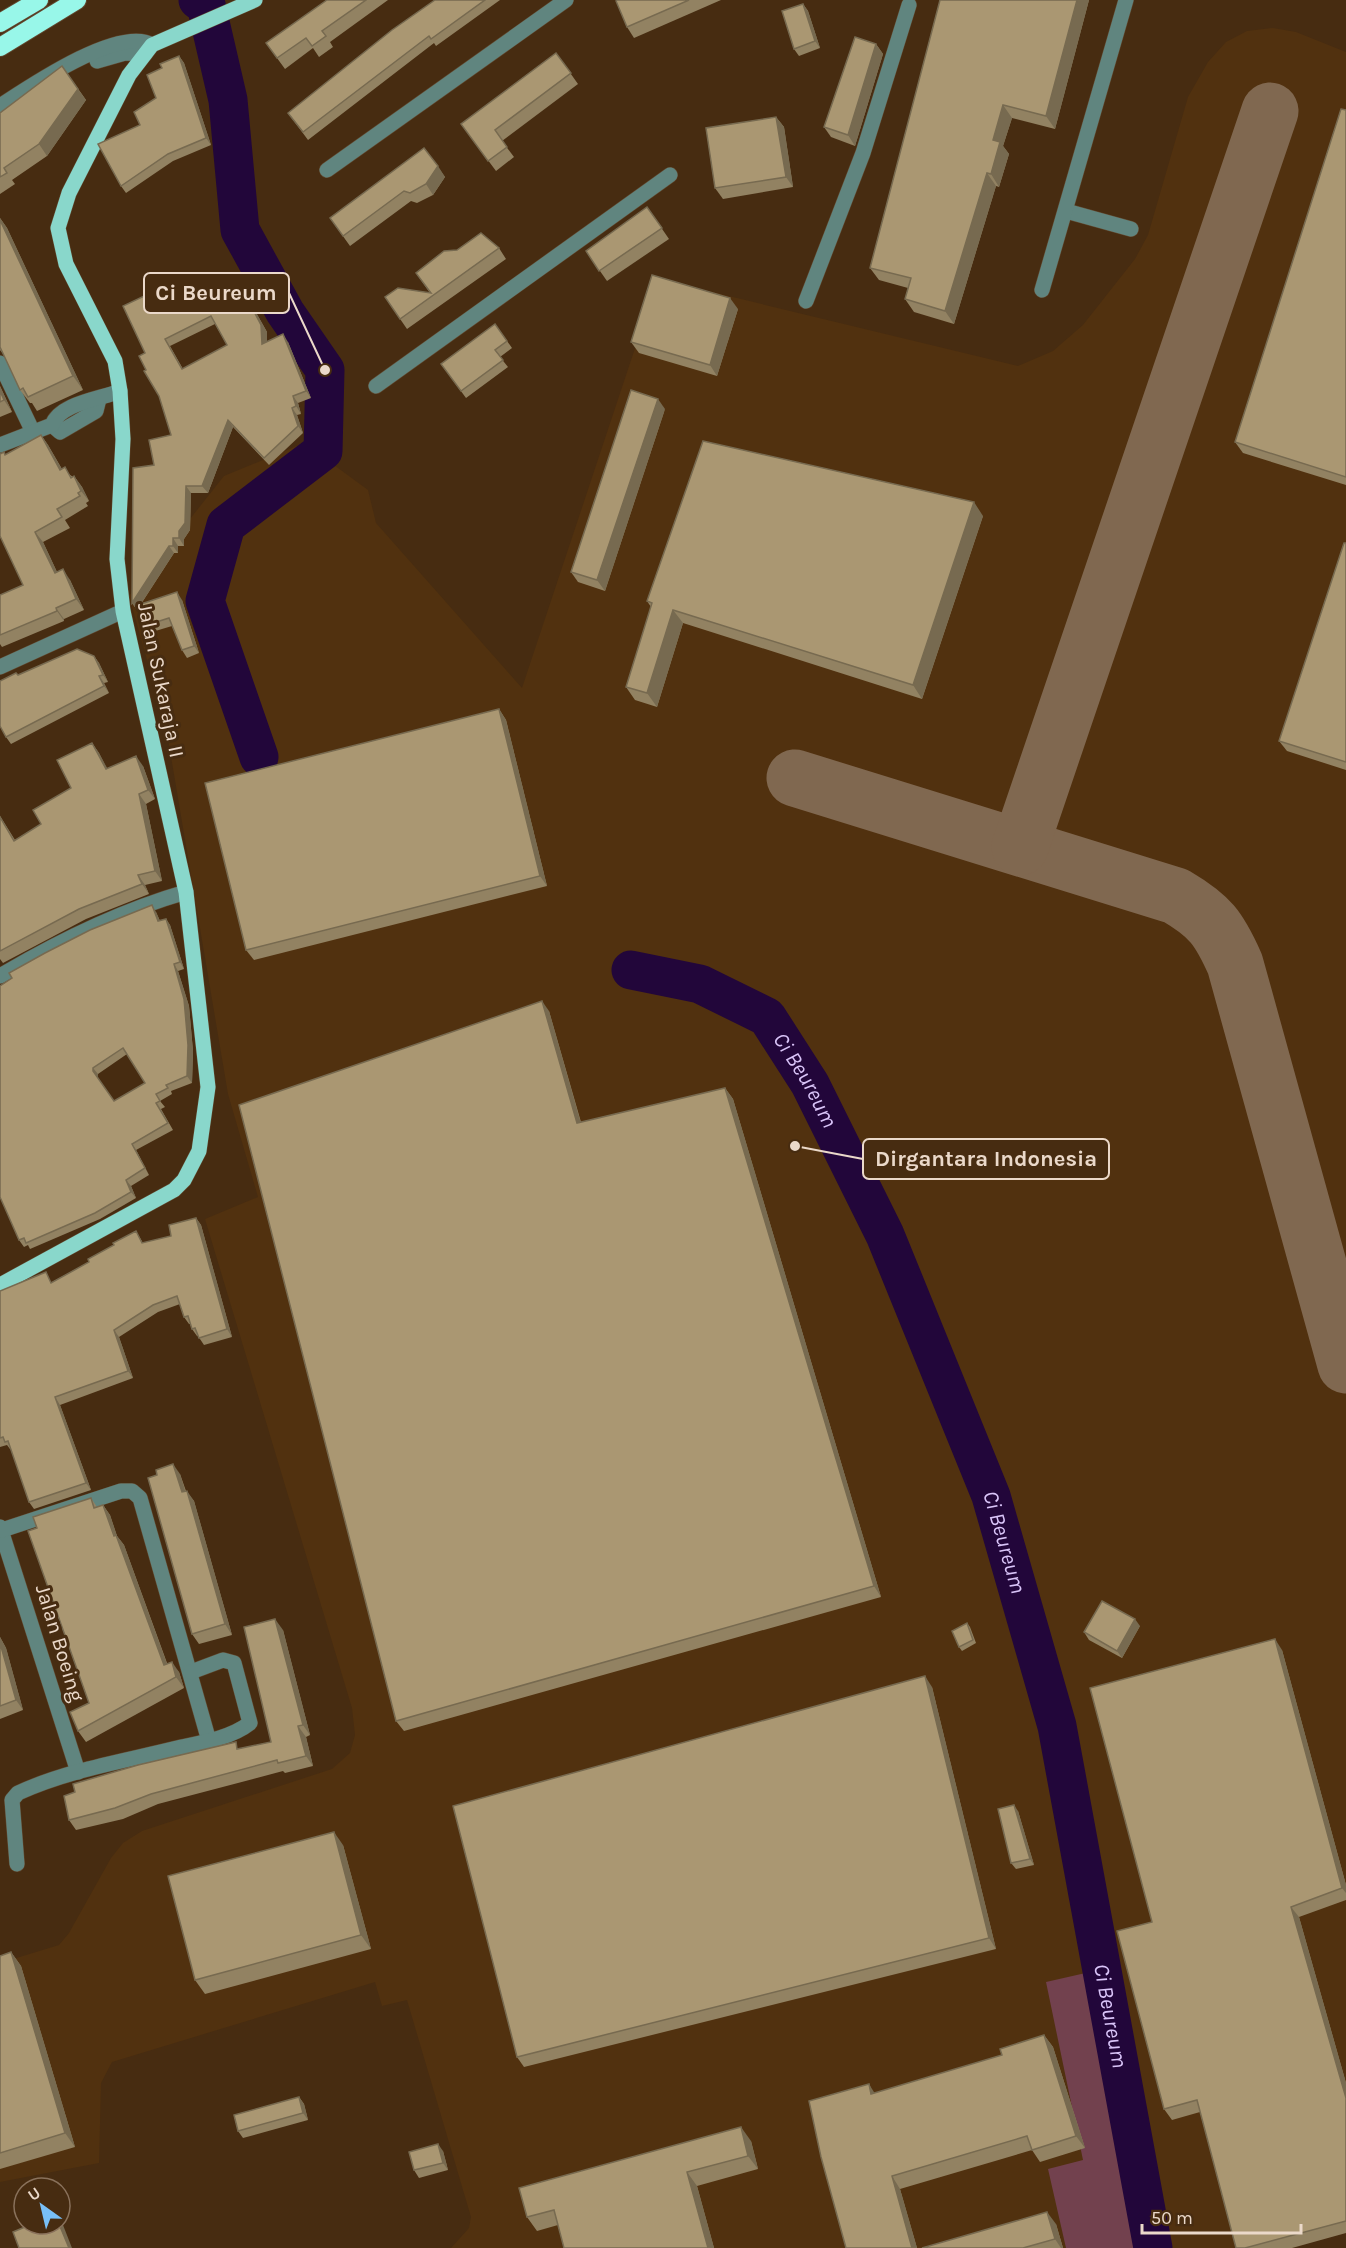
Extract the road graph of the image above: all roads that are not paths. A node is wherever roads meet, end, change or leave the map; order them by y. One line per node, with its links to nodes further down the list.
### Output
1 (39, 0): 7 (highway)
2 (77, 0): 8 (highway)
3 (255, 0): 9 (main road)
4 (566, 0): 11 (street)
5 (1126, 0): 13 (street)
6 (909, 5): 16 (street)
7 (0, 23)
8 (0, 47)
9 (149, 50): 10 (street); 19 (main road, Jalan Sukaraja II)
10 (0, 106)
11 (327, 170)
12 (670, 175): 18 (street)
13 (1066, 211): 14 (street); 15 (street)
14 (1131, 229)
15 (1042, 290)
16 (806, 301)
17 (0, 363): 20 (street)
18 (376, 386)
19 (120, 391): 20 (street); 22 (main road, Jalan Sukaraja II)
20 (32, 430): 21 (street)
21 (0, 445)
22 (123, 611): 23 (street); 24 (main road, Jalan Sukaraja II)
23 (0, 667)
24 (186, 892): 25 (street); 26 (main road, Jalan Sukaraja II)
25 (0, 976)
26 (0, 1285)
27 (1, 1528): 28 (street); 30 (street, Jalan Boeing)
28 (191, 1672): 29 (street); 29 (street)
29 (209, 1741): 30 (street)
30 (78, 1772): 31 (street)
31 (17, 1864)

